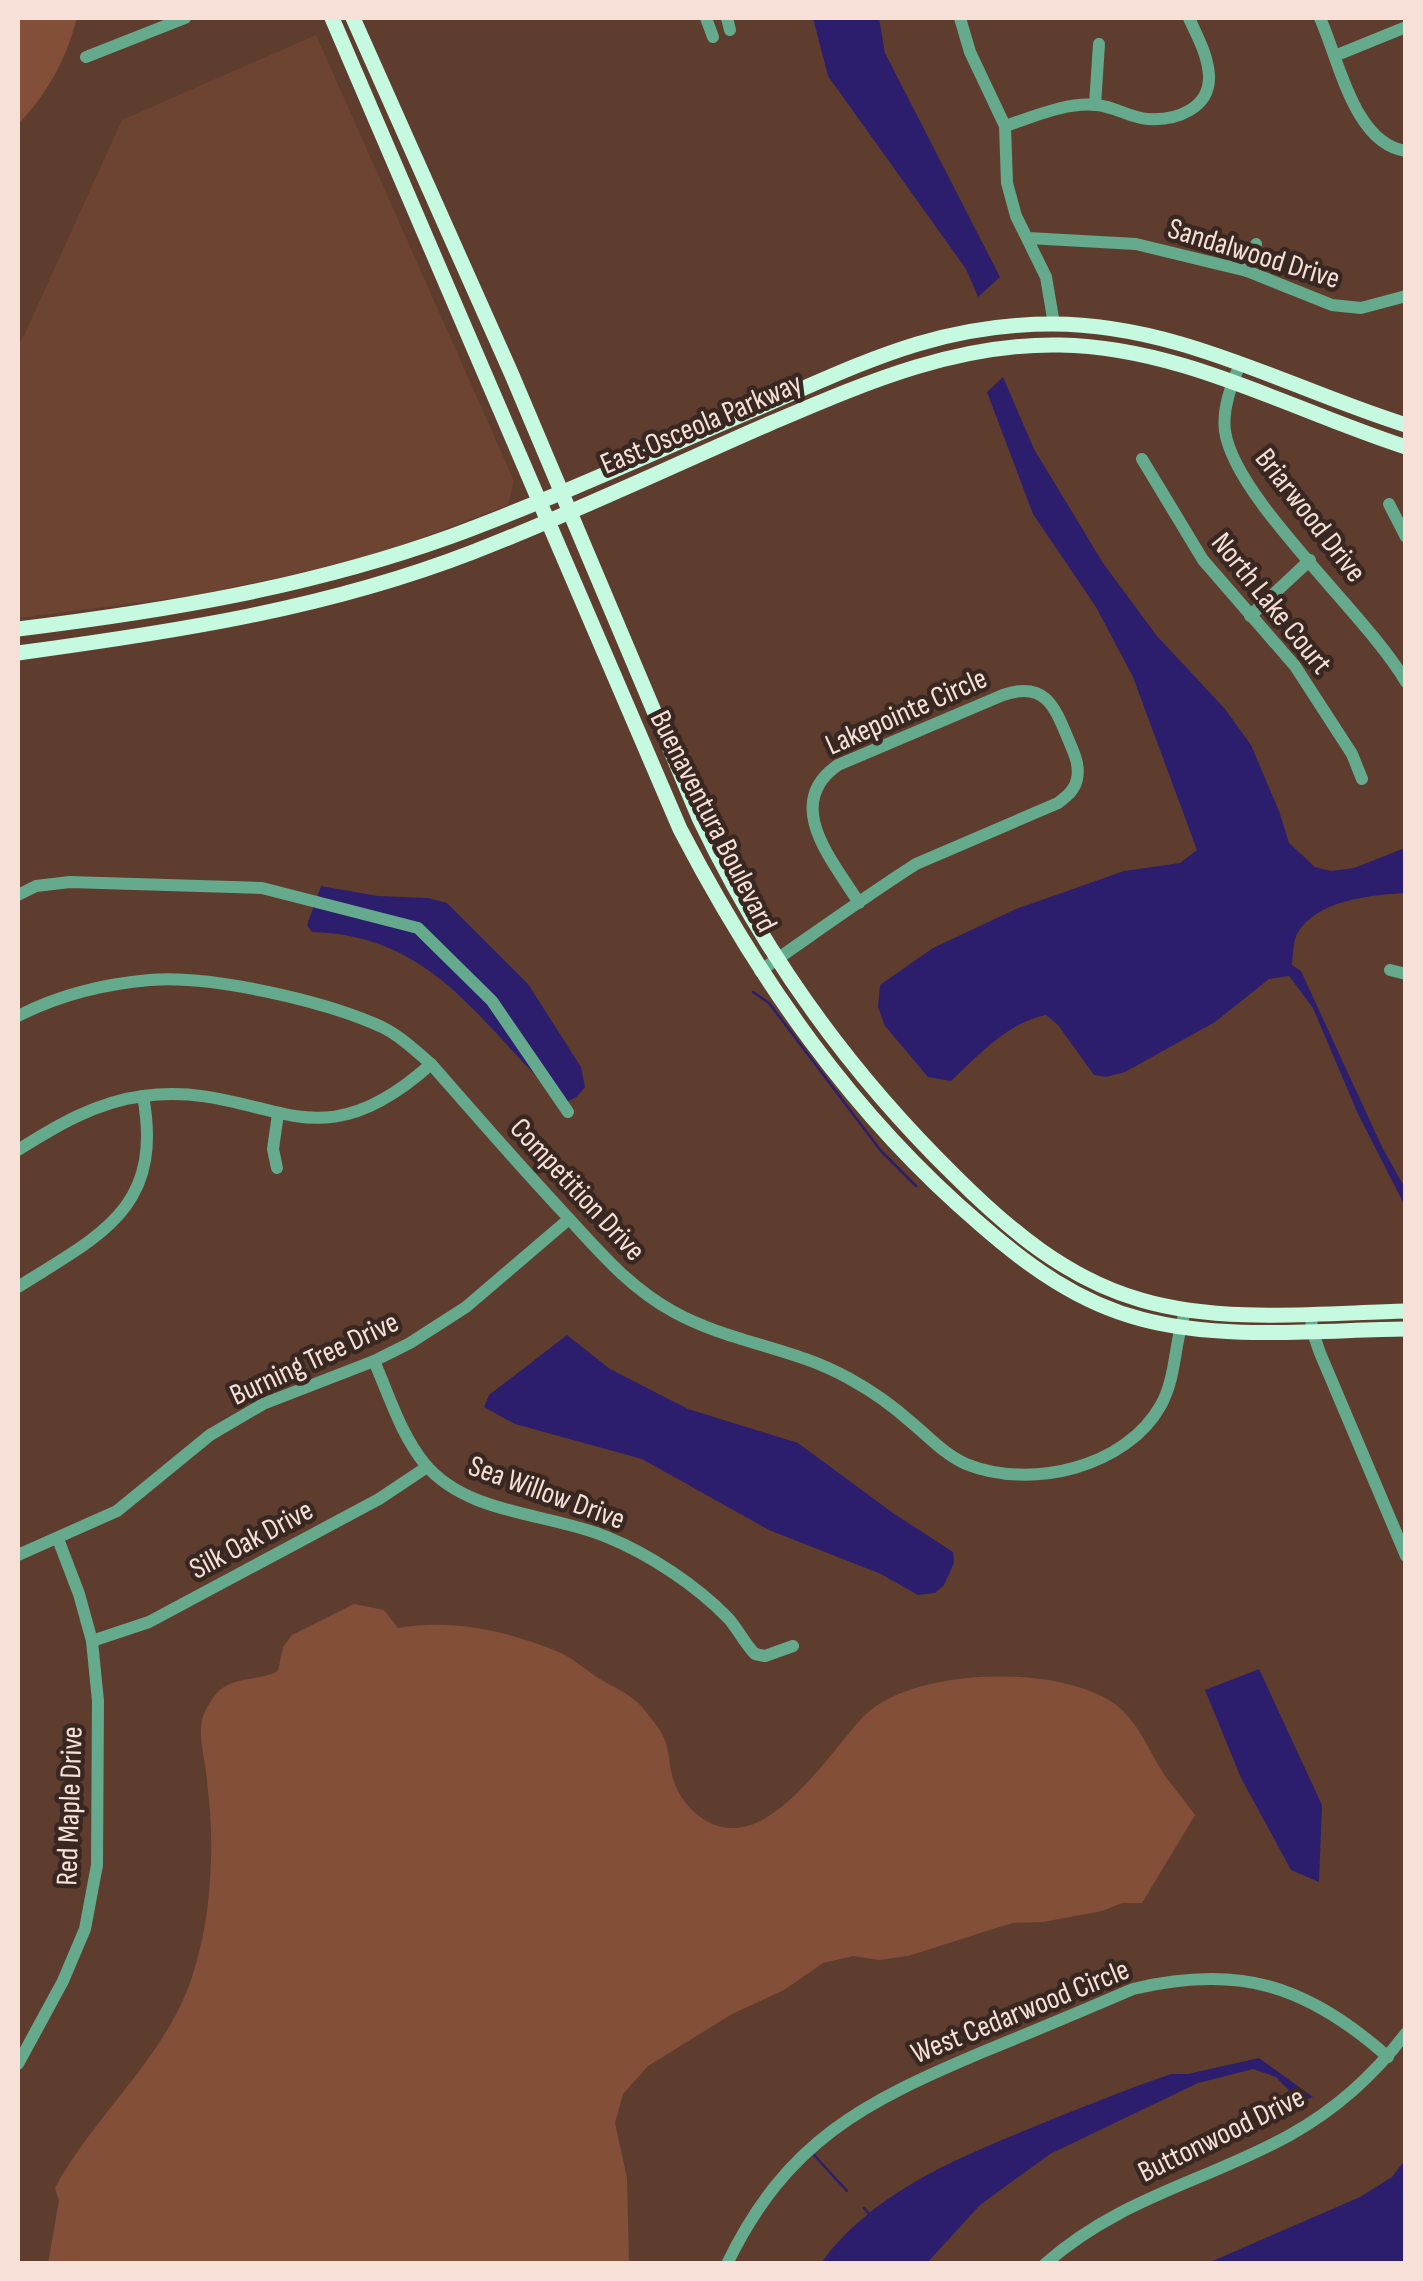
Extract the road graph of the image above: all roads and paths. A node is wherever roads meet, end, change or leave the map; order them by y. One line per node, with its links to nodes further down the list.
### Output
1 (185, 18): 12 (street)
2 (353, 18): 16 (main road, Buenaventura Boulevard)
3 (706, 18): 9 (street)
4 (960, 18): 14 (street)
5 (1189, 18): 13 (street)
6 (1320, 18): 11 (street)
7 (333, 20): 17 (main road, Buenaventura Boulevard)
8 (1406, 27): 11 (street)
9 (713, 37)
10 (1098, 44): 13 (street)
11 (1337, 55): 15 (street)
12 (86, 56)
13 (1096, 105): 14 (street)
14 (1006, 126): 18 (street)
15 (1406, 151)
16 (417, 162): 17 (street); 31 (main road, Buenaventura Boulevard)
17 (397, 169): 32 (main road, Buenaventura Boulevard)
18 (1028, 238): 20 (street, Sandalwood Drive); 22 (street)
19 (1256, 244): 20 (street)
20 (1246, 271): 21 (street, Sandalwood Drive)
21 (1406, 296)
22 (1054, 324): 23 (main road); 24 (main road, East Osceola Parkway); 25 (main road, East Osceola Parkway)
23 (953, 355): 26 (main road, East Osceola Parkway); 27 (main road, East Osceola Parkway)
24 (1240, 364): 26 (street, Briarwood Drive); 28 (main road, East Osceola Parkway)
25 (847, 370): 27 (street); 31 (main road, East Osceola Parkway)
26 (1233, 383): 29 (main road, East Osceola Parkway); 37 (street, Briarwood Drive)
27 (848, 391): 34 (main road, East Osceola Parkway)
28 (1406, 425)
29 (1406, 447)
30 (1142, 459): 39 (street, North Lake Court)
31 (561, 491): 32 (main road, East Osceola Parkway); 34 (main road, Buenaventura Boulevard)
32 (539, 501): 35 (main road, Buenaventura Boulevard); 38 (main road, East Osceola Parkway)
33 (1390, 504): 36 (street)
34 (569, 510): 35 (main road, East Osceola Parkway); 44 (main road, Buenaventura Boulevard)
35 (548, 521): 41 (main road, East Osceola Parkway); 45 (main road, Buenaventura Boulevard)
36 (1406, 536)
37 (1310, 560): 39 (street); 43 (street, Briarwood Drive)
38 (139, 614): 40 (main road, East Osceola Parkway); 41 (street)
39 (1250, 616): 46 (street, North Lake Court)
40 (18, 629)
41 (142, 636): 42 (main road, East Osceola Parkway)
42 (18, 652)
43 (1406, 682)
44 (662, 728): 45 (street); 49 (main road, Buenaventura Boulevard)
45 (639, 736): 50 (main road, Buenaventura Boulevard)
46 (1362, 779)
47 (18, 895): 56 (street)
48 (859, 903): 48 (street, Lakepointe Circle); 49 (street, Lakepointe Circle)
49 (776, 960): 50 (street, Lakepointe Circle); 62 (main road, Buenaventura Boulevard)
50 (760, 970): 65 (main road, Buenaventura Boulevard)
51 (1390, 970): 52 (street)
52 (1406, 974)
53 (18, 1016): 54 (street, Competition Drive)
54 (430, 1064): 57 (street); 60 (street, Competition Drive)
55 (143, 1096): 57 (street); 58 (street); 61 (street)
56 (568, 1112)
57 (278, 1114): 59 (street)
58 (18, 1150)
59 (277, 1168)
60 (569, 1219): 65 (street, Competition Drive); 68 (street, Burning Tree Drive)
61 (18, 1287)
62 (1186, 1310): 64 (main road, Buenaventura Boulevard); 65 (street, Competition Drive)
63 (1406, 1311): 64 (main road, Buenaventura Boulevard)
64 (1311, 1313): 67 (street)
65 (1179, 1328): 67 (main road, Buenaventura Boulevard)
66 (1406, 1329): 67 (main road, Buenaventura Boulevard)
67 (1312, 1330): 72 (street)
68 (374, 1361): 69 (street, Sea Willow Drive); 70 (street, Burning Tree Drive)
69 (427, 1466): 73 (street, Silk Oak Drive); 74 (street, Sea Willow Drive)
70 (58, 1539): 71 (street, Burning Tree Drive); 73 (street, Red Maple Drive)
71 (18, 1555)
72 (1406, 1556)
73 (92, 1641): 77 (street, Red Maple Drive)
74 (793, 1646)
75 (1406, 2034): 76 (street, Buttonwood Drive)
76 (1388, 2057): 78 (street, West Cedarwood Circle); 79 (street, Buttonwood Drive)
77 (18, 2064)
78 (727, 2264)
79 (1045, 2264)

